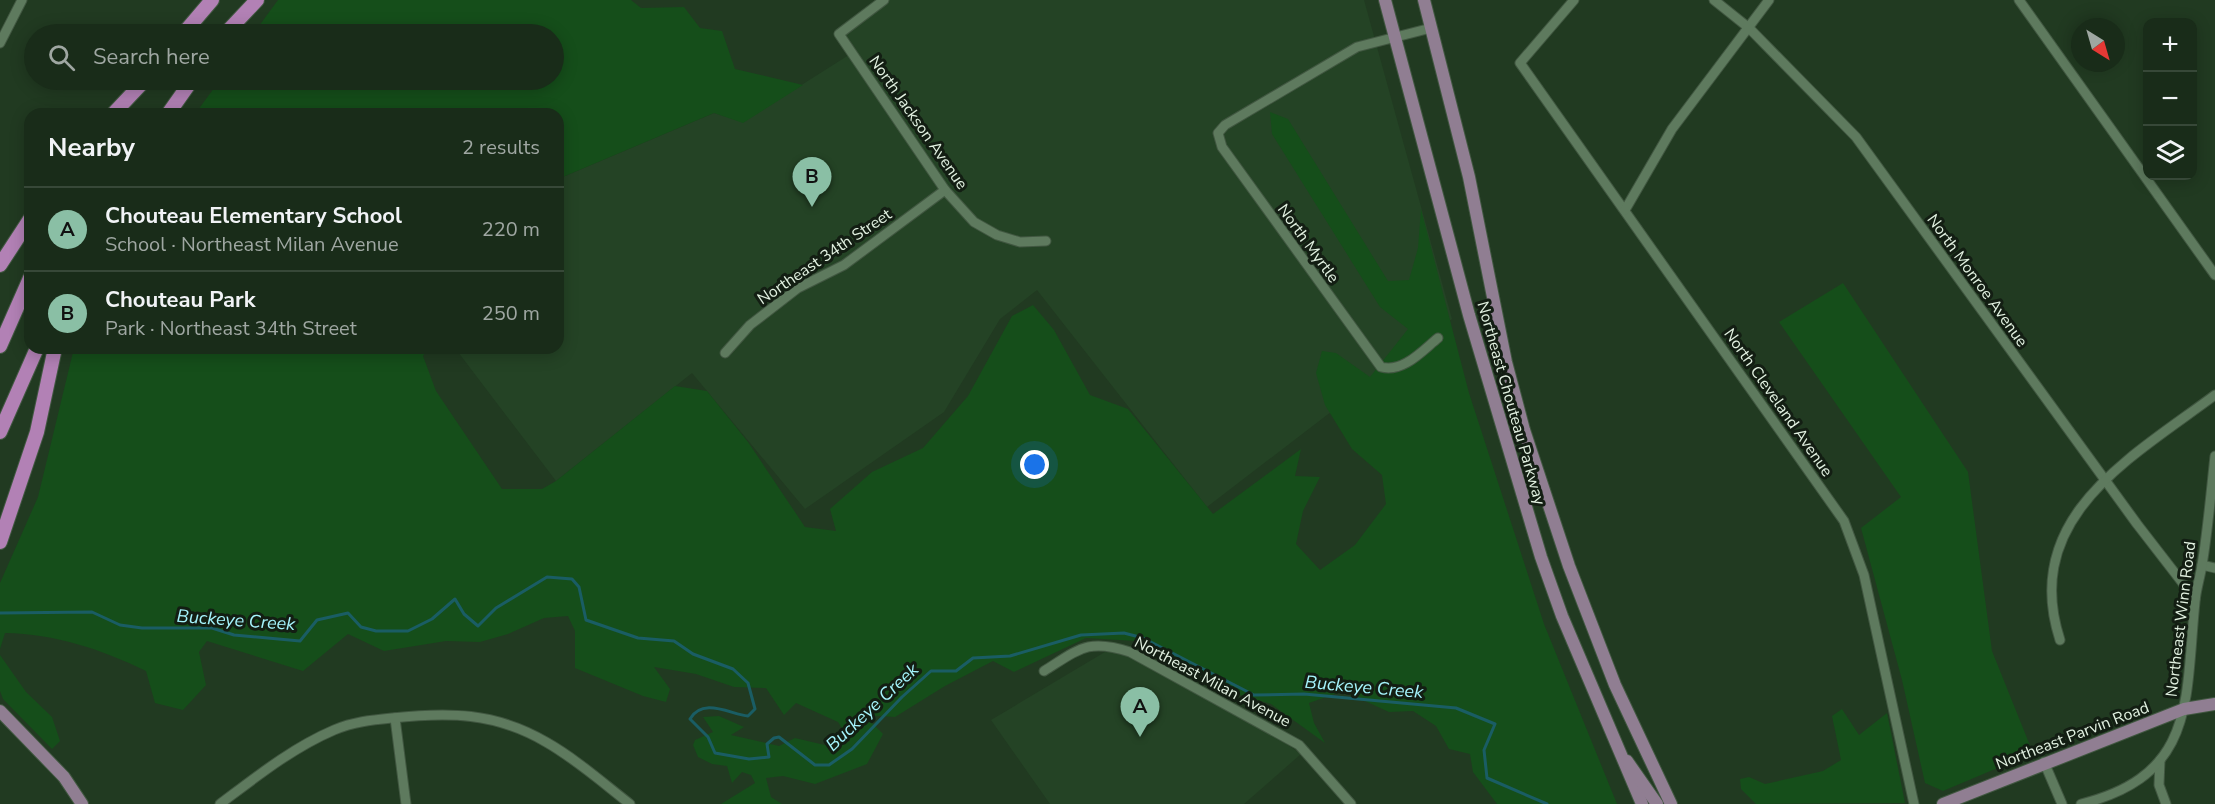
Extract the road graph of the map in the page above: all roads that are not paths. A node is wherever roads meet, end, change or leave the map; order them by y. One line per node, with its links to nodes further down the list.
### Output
1 (22, 0): 16 (street)
2 (212, 0): 11 (highway)
3 (257, 0): 12 (highway)
4 (884, 0): 23 (street, North Jackson Avenue)
5 (1386, 0): 15 (main road, Northeast Chouteau Parkway)
6 (1424, 0): 13 (main road, Northeast Chouteau Parkway)
7 (1574, 0): 24 (street, North Cleveland Avenue)
8 (1714, 0): 14 (street, North Monroe Avenue)
9 (1769, 0): 14 (street)
10 (2019, 0): 28 (street)
11 (192, 24)
12 (234, 24)
13 (1431, 27): 15 (street); 59 (main road, Northeast Chouteau Parkway)
14 (1749, 28): 24 (street); 38 (street, North Monroe Avenue)
15 (1396, 36): 30 (street, North Myrtle); 49 (main road, Northeast Chouteau Parkway)
16 (0, 43)
17 (136, 90): 20 (highway)
18 (138, 90): 21 (highway)
19 (185, 90): 22 (highway)
20 (119, 108)
21 (126, 108)
22 (172, 108)
23 (945, 190): 26 (street, North Jackson Avenue); 32 (street, Northeast 34th Street)
24 (1626, 210): 60 (street, North Cleveland Avenue)
25 (24, 228): 27 (highway)
26 (1046, 241)
27 (0, 265)
28 (2215, 274)
29 (24, 292): 31 (highway)
30 (1438, 338)
31 (0, 346)
32 (725, 353)
33 (34, 354): 36 (highway)
34 (54, 354): 39 (highway)
35 (2215, 395): 38 (street)
36 (0, 432)
37 (2215, 456): 40 (street, Northeast Winn Road)
38 (2104, 479): 42 (street, North Monroe Avenue); 43 (street)
39 (0, 543)
40 (2202, 565): 41 (street); 42 (street, Northeast Winn Road)
41 (2215, 568)
42 (2195, 599): 46 (street, Northeast Winn Road)
43 (2060, 640)
44 (1044, 671): 56 (street, Northeast Milan Avenue)
45 (2215, 704): 46 (main road, Northeast Parvin Road)
46 (2184, 709): 50 (street, Northeast Winn Road); 51 (main road, Northeast Parvin Road)
47 (0, 711): 53 (main road)
48 (395, 718): 52 (street); 54 (street); 55 (street)
49 (1617, 748): 57 (main road, Northeast Chouteau Parkway); 58 (main road)
50 (2160, 760): 63 (street, Northeast Winn Road); 64 (street)
51 (2044, 762): 61 (main road, Northeast Parvin Road); 62 (street)
52 (222, 803)
53 (82, 804)
54 (406, 804)
55 (630, 804)
56 (1351, 804)
57 (1642, 804)
58 (1657, 804)
59 (1671, 804)
60 (1914, 804)
61 (1943, 804)
62 (2062, 804)
63 (2081, 804)
64 (2166, 804)

